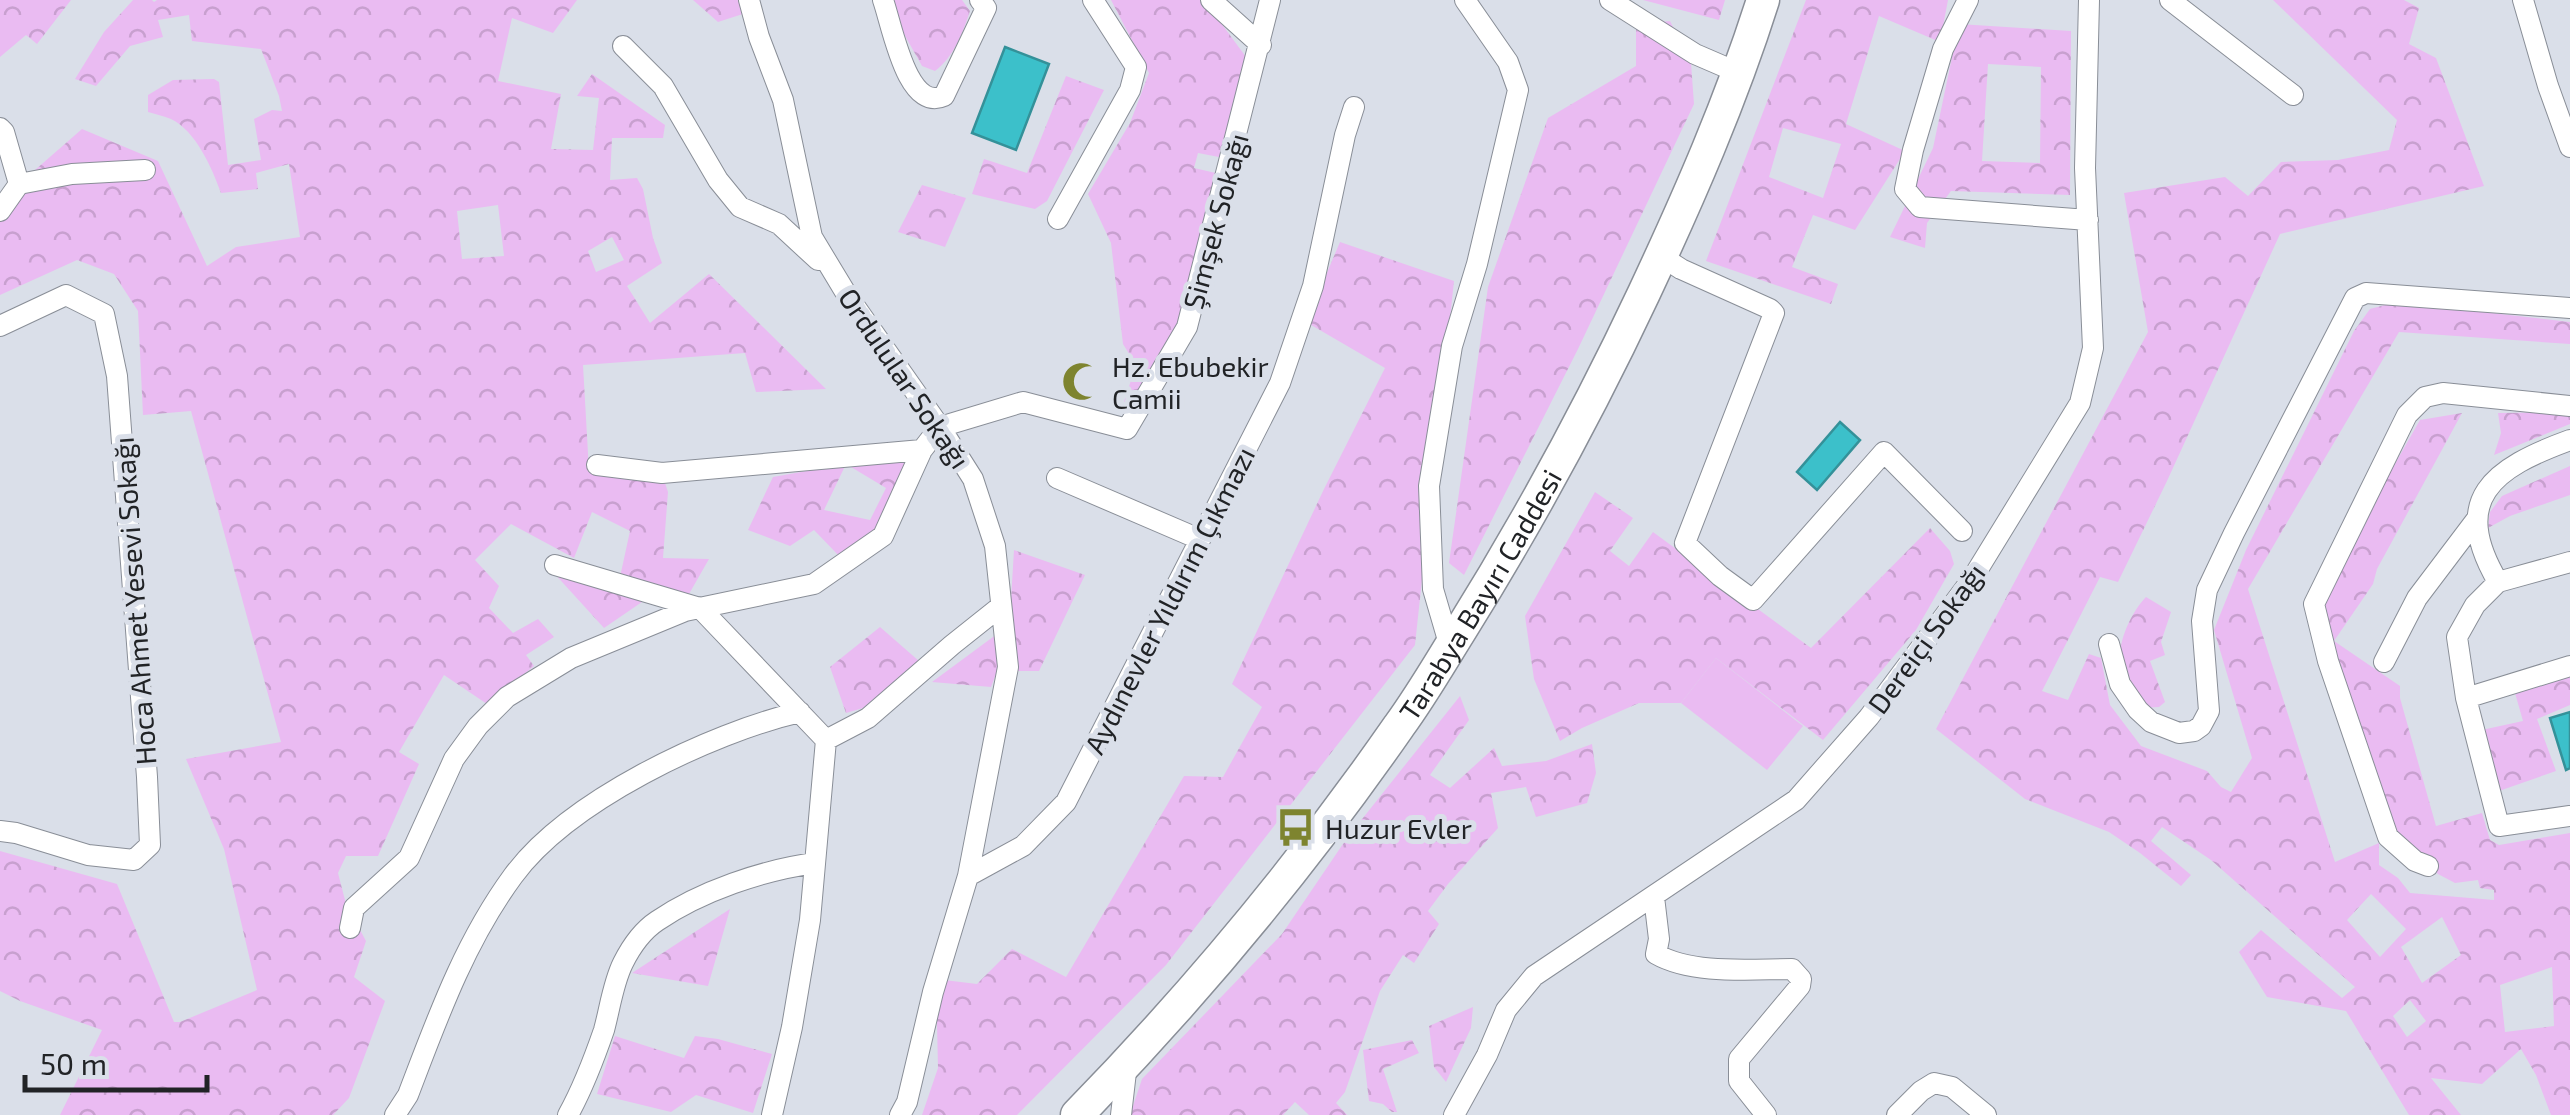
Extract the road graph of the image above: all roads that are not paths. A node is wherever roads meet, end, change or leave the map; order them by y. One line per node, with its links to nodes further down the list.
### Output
1 (749, 0): 27 (street, Ordulular Sokağı)
2 (883, 0): 13 (street)
3 (1093, 0): 24 (street)
4 (1211, 0): 14 (street)
5 (1270, 0): 14 (street, Şimşek Sokağı)
6 (1465, 0): 45 (street)
7 (1610, 0): 16 (street)
8 (1763, 0): 16 (main road, Tarabya Bayırı Caddesi)
9 (1968, 0): 25 (street)
10 (2088, 0): 25 (street, Dereiçi Sokağı)
11 (2170, 0): 17 (street)
12 (2523, 0): 20 (street)
13 (985, 3)
14 (1261, 45): 31 (street, Şimşek Sokağı)
15 (623, 46): 27 (street)
16 (1739, 73): 26 (main road, Tarabya Bayırı Caddesi)
17 (2293, 95)
18 (1354, 106): 38 (street, Aydınevler Yıldırım Çıkmazı)
19 (0, 128): 22 (street)
20 (2570, 146)
21 (145, 170): 22 (street)
22 (19, 184): 23 (street)
23 (0, 211)
24 (1058, 219)
25 (2088, 220): 56 (street, Dereiçi Sokağı)
26 (1661, 256): 37 (street); 45 (main road, Tarabya Bayırı Caddesi)
27 (834, 274): 31 (street, Ordulular Sokağı)
28 (2570, 308): 44 (street)
29 (0, 326): 52 (street, Hoca Ahmet Yesevi Sokağı)
30 (2570, 406): 54 (street)
31 (940, 427): 33 (street); 42 (street, Ordulular Sokağı)
32 (2570, 440): 36 (street)
33 (922, 450): 34 (street); 43 (street)
34 (597, 465)
35 (1056, 478): 38 (street)
36 (2476, 520): 41 (street); 46 (street)
37 (1962, 531)
38 (1198, 540): 55 (street, Aydınevler Yıldırım Çıkmazı)
39 (2570, 562): 41 (street)
40 (555, 565): 43 (street)
41 (2498, 582): 48 (street)
42 (1001, 606): 50 (street); 55 (street, Ordulular Sokağı)
43 (700, 608): 49 (street); 57 (street)
44 (2109, 644)
45 (1450, 647): 58 (main road, Tarabya Bayırı Caddesi)
46 (2384, 662)
47 (2570, 666): 48 (street)
48 (2466, 698): 51 (street)
49 (800, 712): 50 (street); 59 (street)
50 (826, 740): 53 (street)
51 (2570, 816)
52 (0, 831)
53 (815, 863): 60 (street); 61 (street)
54 (2428, 866)
55 (968, 876): 62 (street, Ordulular Sokağı)
56 (1654, 897): 65 (street, Dereiçi Sokağı); 66 (street)
57 (350, 928)
58 (1128, 1063): 63 (main road, Tarabya Bayırı Caddesi); 64 (street)
59 (395, 1115)
60 (568, 1115)
61 (772, 1115)
62 (900, 1115)
63 (1077, 1115)
64 (1121, 1115)
65 (1454, 1115)
66 (1766, 1115)
67 (1897, 1115): 68 (street)
68 (1986, 1115)

